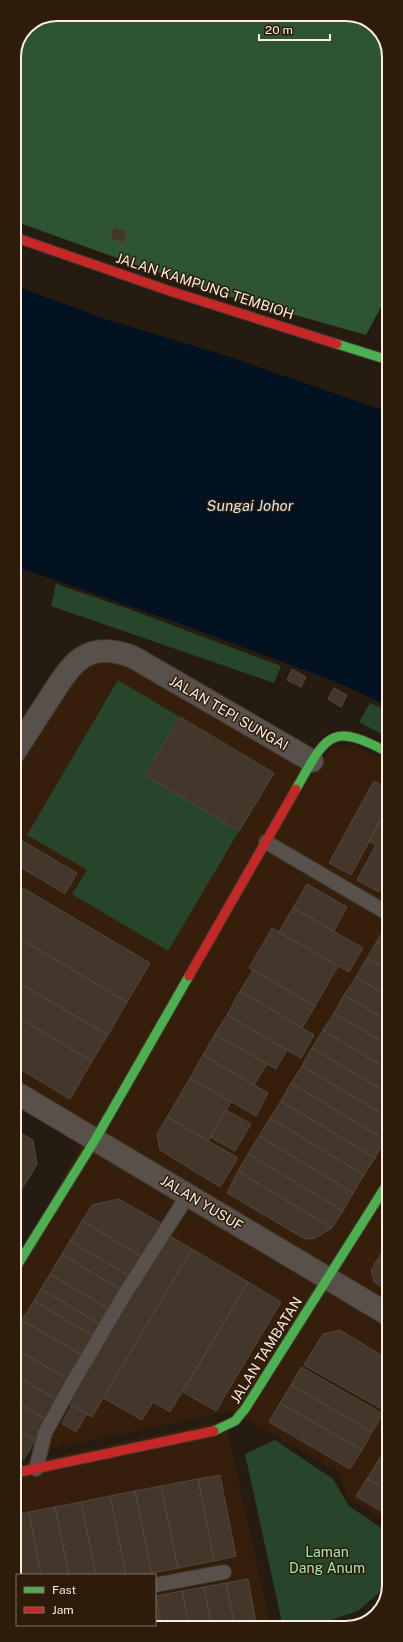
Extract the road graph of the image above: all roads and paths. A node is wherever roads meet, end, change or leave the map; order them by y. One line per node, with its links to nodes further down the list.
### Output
1 (21, 239): 2 (street, JALAN KAMPUNG TEMBIOH)
2 (382, 358)
3 (21, 742): 5 (street, JALAN TEPI SUNGAI)
4 (382, 749): 5 (street)
5 (312, 761): 6 (street)
6 (266, 842): 7 (lane); 9 (street)
7 (382, 910)
8 (21, 1096): 9 (street, JALAN YUSUF)
9 (95, 1140): 11 (street, JALAN YUSUF); 12 (street)
10 (382, 1192): 13 (street, JALAN TAMBATAN)
11 (188, 1195): 13 (street, JALAN YUSUF); 15 (lane)
12 (21, 1258)
13 (328, 1278): 14 (street, JALAN YUSUF); 15 (street, JALAN TAMBATAN)
14 (382, 1311)
15 (36, 1469): 16 (street, JALAN TAMBATAN)
16 (21, 1472)
17 (224, 1572): 18 (lane)
18 (156, 1585)

